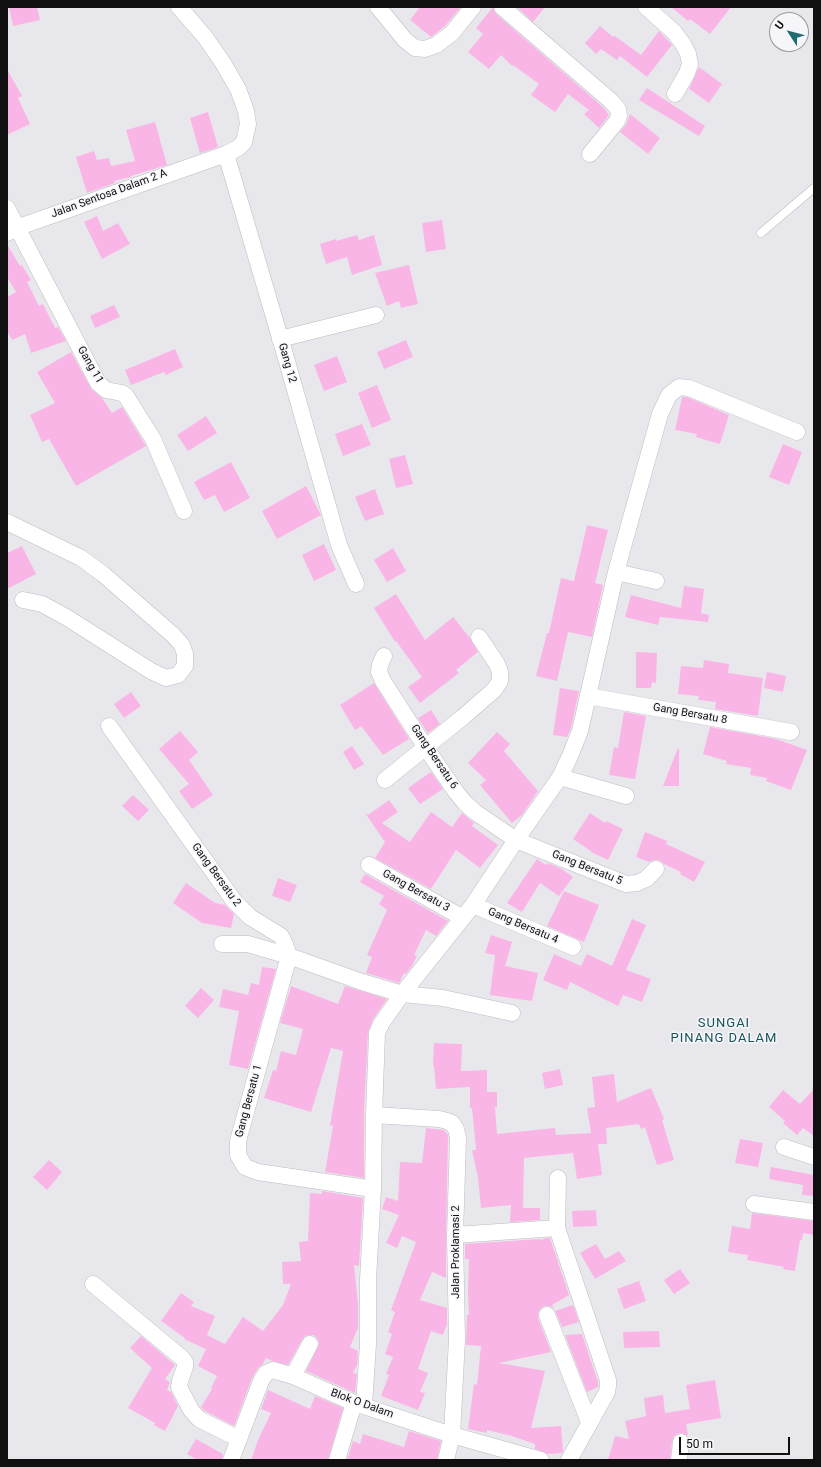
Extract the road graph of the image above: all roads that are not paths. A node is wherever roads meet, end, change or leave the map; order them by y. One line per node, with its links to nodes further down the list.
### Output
1 (179, 7): 8 (street, Jalan Sentosa Dalam 2 A)
2 (378, 7): 3 (street)
3 (473, 7)
4 (502, 7): 7 (street)
5 (646, 7): 6 (street)
6 (675, 94)
7 (590, 154)
8 (219, 156): 11 (street, Jalan Sentosa Dalam 2 A); 14 (street, Gang 12)
9 (814, 188): 12 (lane)
10 (7, 208): 11 (street, Gang 11)
11 (12, 231): 16 (street, Gang 11)
12 (761, 233)
13 (376, 315): 14 (street)
14 (280, 339): 20 (street, Gang 12)
15 (797, 432): 18 (street)
16 (184, 511)
17 (7, 522): 21 (street)
18 (616, 572): 19 (street); 24 (street)
19 (656, 581)
20 (356, 584)
21 (23, 600)
22 (479, 637): 27 (street)
23 (384, 656): 27 (street, Gang Bersatu 6)
24 (588, 696): 26 (street, Gang Bersatu 8); 28 (street)
25 (109, 726): 38 (street, Gang Bersatu 2)
26 (791, 732)
27 (426, 748): 29 (street); 31 (street, Gang Bersatu 6)
28 (560, 777): 30 (street); 31 (street)
29 (385, 780)
30 (626, 796)
31 (516, 840): 33 (street, Gang Bersatu 5); 34 (street)
32 (369, 865): 35 (street, Gang Bersatu 3)
33 (656, 869)
34 (473, 905): 35 (street); 37 (street, Gang Bersatu 4)
35 (463, 918): 39 (street)
36 (222, 944): 38 (street)
37 (573, 947)
38 (289, 956): 39 (street); 45 (street, Gang Bersatu 1)
39 (402, 994): 40 (street); 41 (street)
40 (512, 1013)
41 (374, 1115): 45 (street); 49 (street, Jalan Proklamasi 2)
42 (784, 1147): 43 (street)
43 (814, 1158)
44 (558, 1178): 48 (street)
45 (373, 1188): 54 (street)
46 (754, 1204): 47 (street)
47 (814, 1212)
48 (557, 1228): 49 (street); 55 (street)
49 (455, 1235): 56 (street, Jalan Proklamasi 2)
50 (93, 1284): 57 (street)
51 (547, 1316): 55 (street)
52 (310, 1344): 53 (street)
53 (293, 1376): 54 (street, Blok O Dalam); 57 (street, Blok O Dalam)
54 (359, 1404): 56 (street, Blok O Dalam); 60 (street)
55 (590, 1422): 63 (street)
56 (452, 1435): 61 (street, Jalan Proklamasi 2); 62 (street, Blok O Dalam)
57 (239, 1439): 59 (street)
58 (681, 1442): 64 (street)
59 (231, 1460)
60 (337, 1460)
61 (446, 1460)
62 (541, 1460)
63 (569, 1460)
64 (679, 1460)

